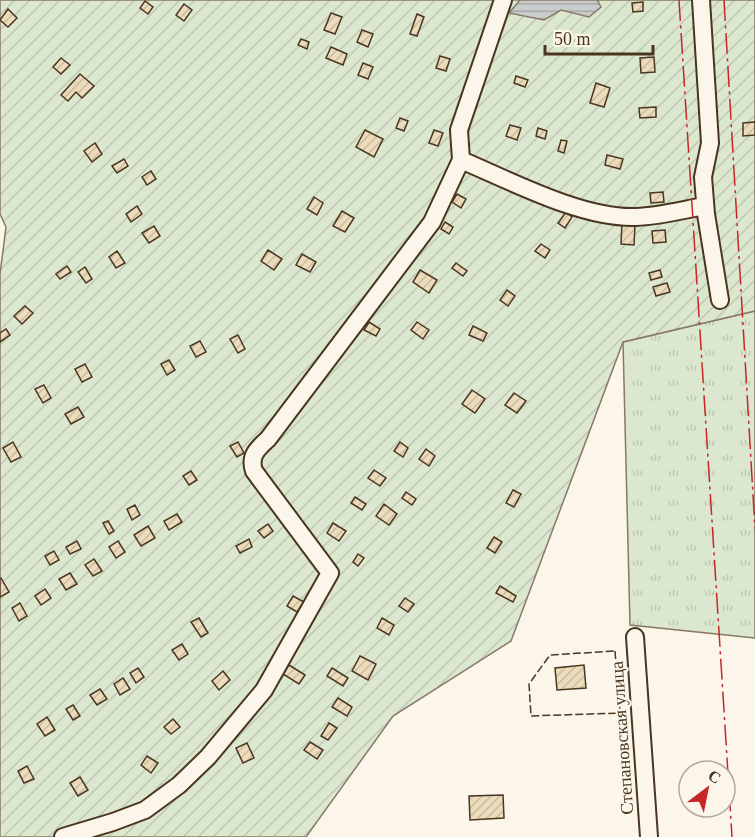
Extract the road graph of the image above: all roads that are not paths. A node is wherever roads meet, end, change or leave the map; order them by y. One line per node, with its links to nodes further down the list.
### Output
1 (503, 0): 3 (street)
2 (701, 0): 4 (street)
3 (460, 160): 4 (street); 7 (street)
4 (705, 206): 5 (street)
5 (720, 300)
6 (635, 637): 8 (street, Степановская улица)
7 (63, 837)
8 (649, 837)

